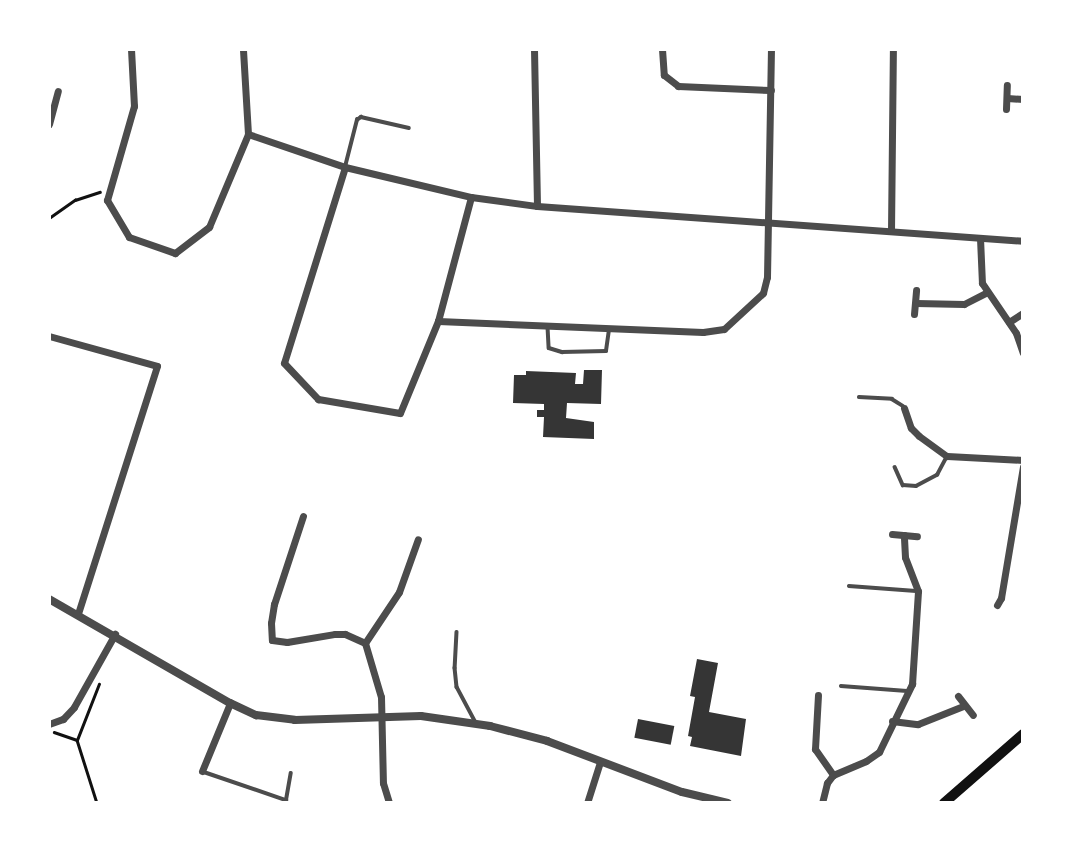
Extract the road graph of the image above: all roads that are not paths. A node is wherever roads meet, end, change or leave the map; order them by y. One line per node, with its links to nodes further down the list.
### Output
1 (131, 49): 15 (street)
2 (243, 49): 15 (street)
3 (534, 49): 18 (street)
4 (662, 49): 8 (street)
5 (771, 49): 8 (street)
6 (893, 49): 20 (street)
7 (1007, 85): 10 (street)
8 (771, 90): 19 (street)
9 (58, 91): 13 (street)
10 (1007, 98): 11 (street); 12 (street)
11 (1023, 99)
12 (1006, 110)
13 (49, 124)
14 (409, 128): 16 (lane)
15 (248, 134): 16 (street)
16 (345, 167): 17 (street); 28 (street)
17 (471, 197): 18 (street); 28 (street)
18 (537, 206): 19 (street)
19 (770, 224): 20 (street); 31 (street)
20 (891, 231): 21 (street)
21 (980, 238): 22 (street); 24 (street)
22 (1023, 241)
23 (916, 290): 25 (street)
24 (986, 293): 25 (street); 29 (street)
25 (916, 303): 27 (street)
26 (1023, 313): 29 (street)
27 (914, 314)
28 (438, 321): 30 (street)
29 (1009, 322): 33 (street)
30 (548, 327): 31 (street); 31 (lane)
31 (610, 328)
32 (49, 336): 49 (street)
33 (1023, 353)
34 (859, 397): 35 (lane)
35 (904, 408): 36 (street)
36 (947, 456): 37 (street); 38 (lane)
37 (1023, 460)
38 (895, 467)
39 (1023, 467): 48 (street)
40 (303, 516): 52 (street)
41 (892, 534): 42 (street)
42 (904, 535): 43 (street); 46 (street)
43 (917, 536)
44 (418, 539): 52 (street)
45 (849, 586): 46 (lane)
46 (918, 591): 54 (street)
47 (49, 599): 49 (street)
48 (997, 605)
49 (78, 614): 51 (street)
50 (457, 632): 62 (lane)
51 (115, 634): 57 (street); 63 (street)
52 (365, 643): 60 (street)
53 (841, 686): 54 (lane)
54 (909, 691): 61 (street)
55 (818, 695): 68 (street)
56 (958, 696): 58 (street)
57 (230, 704): 60 (street); 66 (street)
58 (963, 706): 59 (street); 61 (street)
59 (973, 715)
60 (381, 716): 62 (street); 69 (street)
61 (892, 721): 68 (street)
62 (476, 724): 65 (street)
63 (49, 725)
64 (1023, 734): 73 (main road)
65 (600, 762): 70 (street); 71 (street)
66 (202, 771): 67 (lane)
67 (291, 773)
68 (833, 775): 72 (street)
69 (389, 803)
70 (587, 803)
71 (728, 803)
72 (822, 803)
73 (944, 803)

